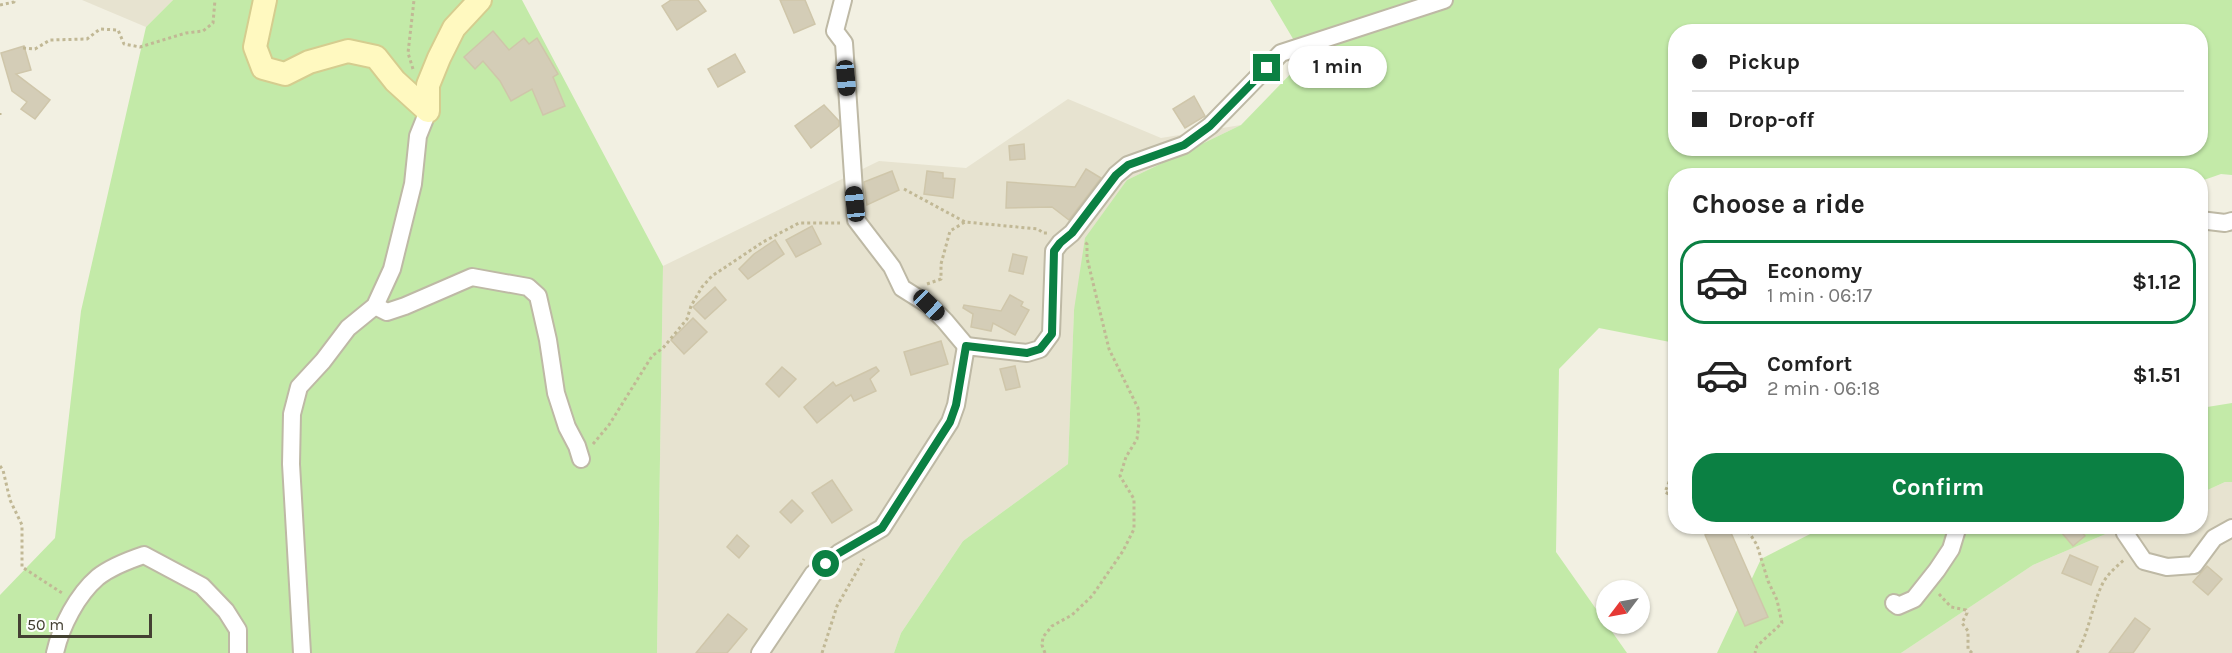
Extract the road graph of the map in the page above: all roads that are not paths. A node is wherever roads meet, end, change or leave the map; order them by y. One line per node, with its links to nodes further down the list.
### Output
1 (265, 0): 5 (street)
2 (480, 0): 5 (street)
3 (843, 0): 9 (street)
4 (1444, 0): 9 (street)
5 (428, 111): 8 (street)
6 (2208, 221): 7 (street)
7 (2232, 221)
8 (375, 306): 10 (street); 17 (street)
9 (966, 346): 18 (street)
10 (581, 459)
11 (2232, 528): 13 (street)
12 (1956, 534): 14 (street)
13 (2126, 534)
14 (1894, 603)
15 (55, 653): 16 (street)
16 (238, 653)
17 (302, 653)
18 (760, 653)

